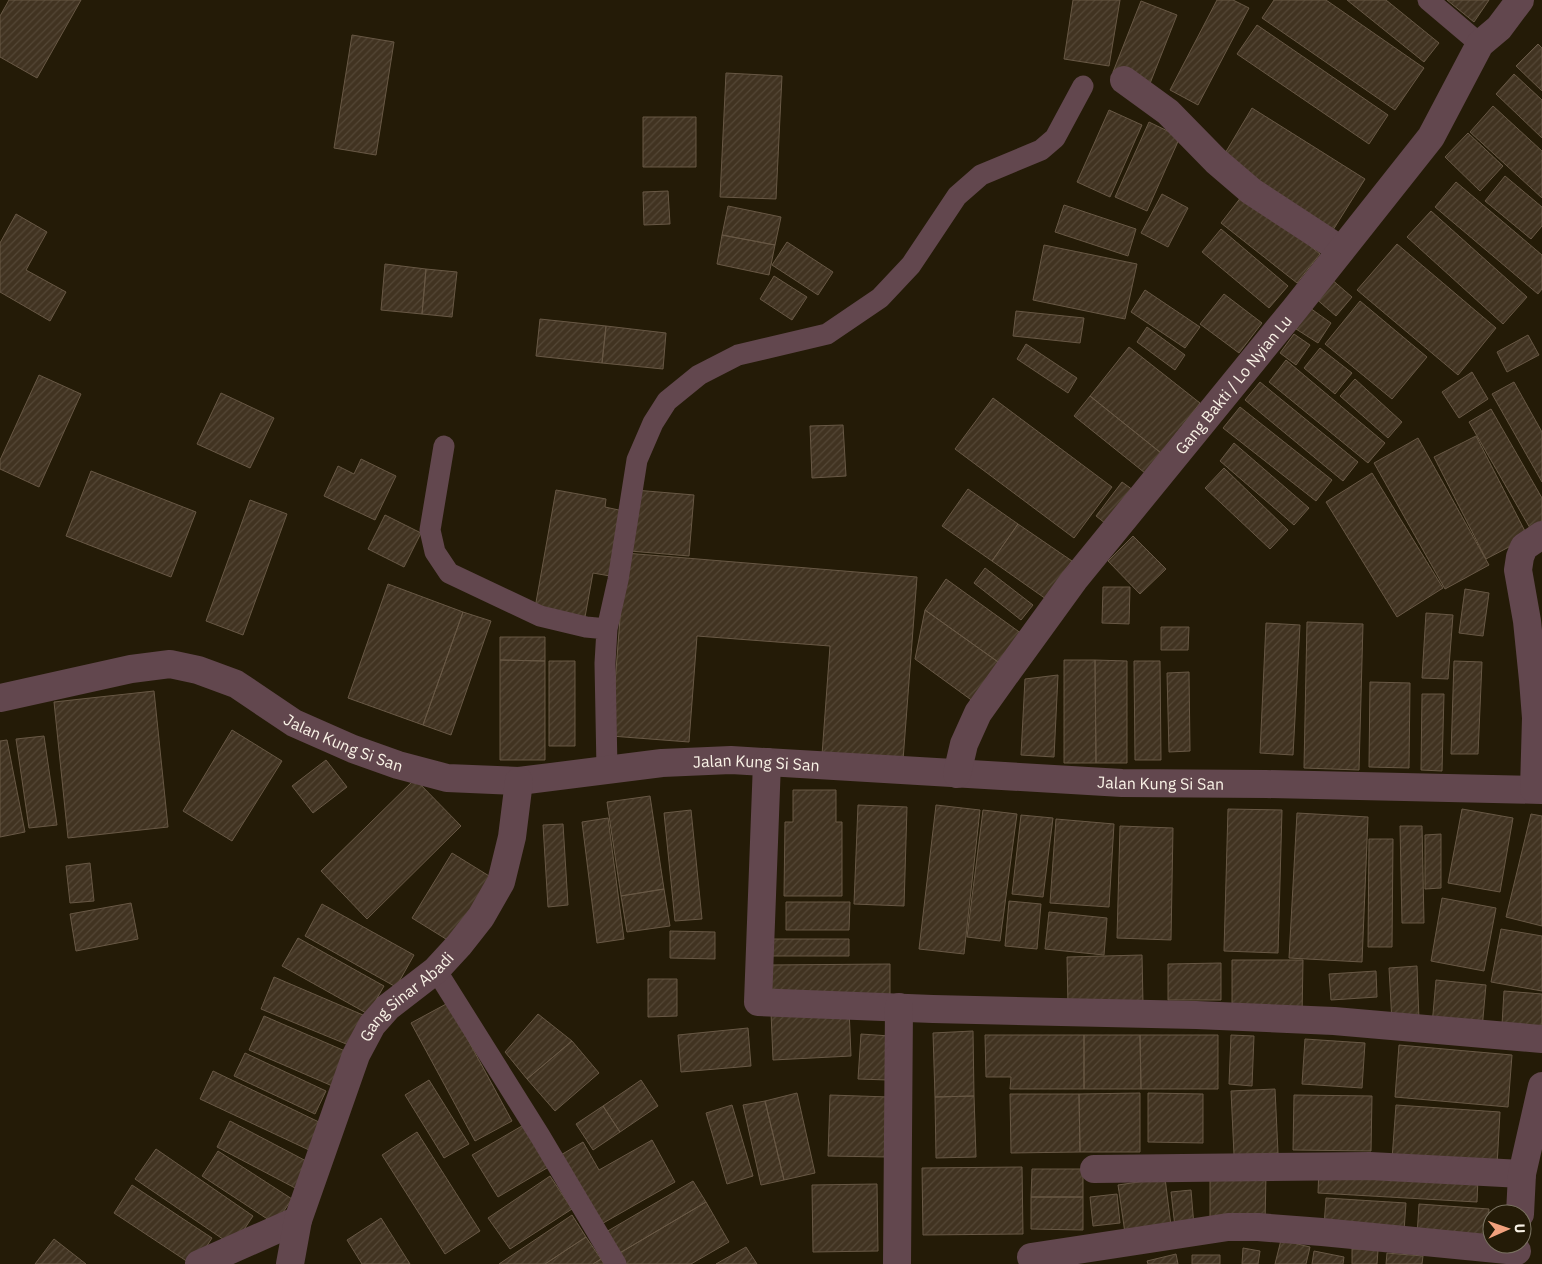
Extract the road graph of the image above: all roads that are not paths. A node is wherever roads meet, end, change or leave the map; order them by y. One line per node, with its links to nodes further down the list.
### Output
1 (1428, 0): 3 (lane)
2 (1520, 0): 3 (street, Gang Bakti / Lo Nyian Lu)
3 (1480, 44): 6 (street, Gang Bakti / Lo Nyian Lu)
4 (1124, 80): 6 (street)
5 (1083, 86): 9 (lane)
6 (1341, 250): 13 (street, Gang Bakti / Lo Nyian Lu)
7 (444, 446): 9 (lane)
8 (1542, 535): 15 (street)
9 (607, 629): 12 (lane)
10 (0, 698): 14 (street, Jalan Kung Si San)
11 (767, 762): 12 (street, Jalan Kung Si San); 13 (street, Jalan Kung Si San); 17 (street)
12 (606, 769): 14 (street, Jalan Kung Si San)
13 (957, 774): 15 (street, Jalan Kung Si San)
14 (519, 781): 16 (street, Gang Sinar Abadi)
15 (1538, 789)
16 (436, 970): 23 (street, Gang Sinar Abadi); 28 (lane)
17 (899, 1007): 18 (street); 29 (street)
18 (1542, 1039)
19 (1540, 1096): 21 (street)
20 (1094, 1169): 21 (street)
21 (1522, 1174): 22 (street)
22 (1520, 1204)
23 (298, 1220): 26 (street, Gang Sinar Abadi); 27 (street)
24 (1482, 1249): 25 (street)
25 (1031, 1257)
26 (292, 1262)
27 (199, 1264)
28 (616, 1264)
29 (897, 1264)

